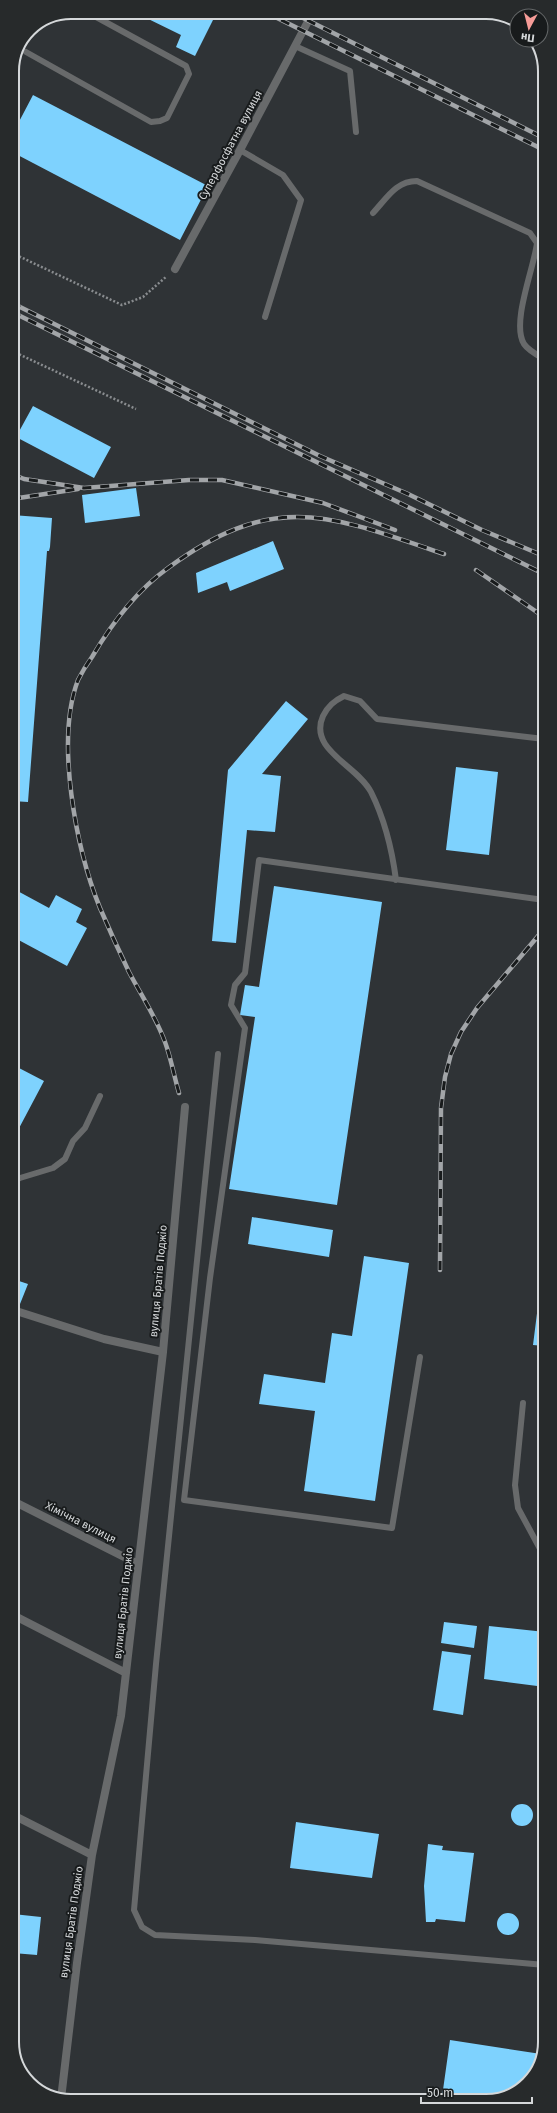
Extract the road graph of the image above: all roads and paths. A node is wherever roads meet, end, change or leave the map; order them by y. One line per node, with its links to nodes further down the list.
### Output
1 (100, 19): 4 (lane)
2 (309, 19): 3 (street, Суперфосфатна вулиця)
3 (295, 46): 5 (lane); 6 (street, Суперфосфатна вулиця)
4 (26, 52)
5 (356, 132)
6 (240, 150): 11 (street, Суперфосфатна вулиця); 12 (lane)
7 (373, 213): 9 (lane)
8 (538, 243): 14 (lane)
9 (538, 243)
10 (19, 256): 11 (path)
11 (175, 269)
12 (265, 317)
13 (19, 353): 15 (path)
14 (538, 354)
15 (136, 409)
16 (538, 738): 17 (lane)
17 (396, 880): 18 (lane); 25 (lane)
18 (538, 899)
19 (218, 1054): 34 (lane)
20 (100, 1096): 22 (lane)
21 (185, 1107): 24 (street, вулиця Братів Поджіо)
22 (19, 1179)
23 (19, 1312): 24 (street)
24 (163, 1352): 29 (street, вулиця Братів Поджіо)
25 (420, 1357)
26 (523, 1402): 28 (lane)
27 (19, 1504): 29 (street, Хімічна вулиця)
28 (538, 1545)
29 (138, 1564): 31 (street, вулиця Братів Поджіо)
30 (19, 1618): 31 (street)
31 (126, 1673): 33 (street, вулиця Братів Поджіо)
32 (19, 1819): 33 (street)
33 (92, 1855): 35 (street, вулиця Братів Поджіо)
34 (538, 1964)
35 (62, 2093)

